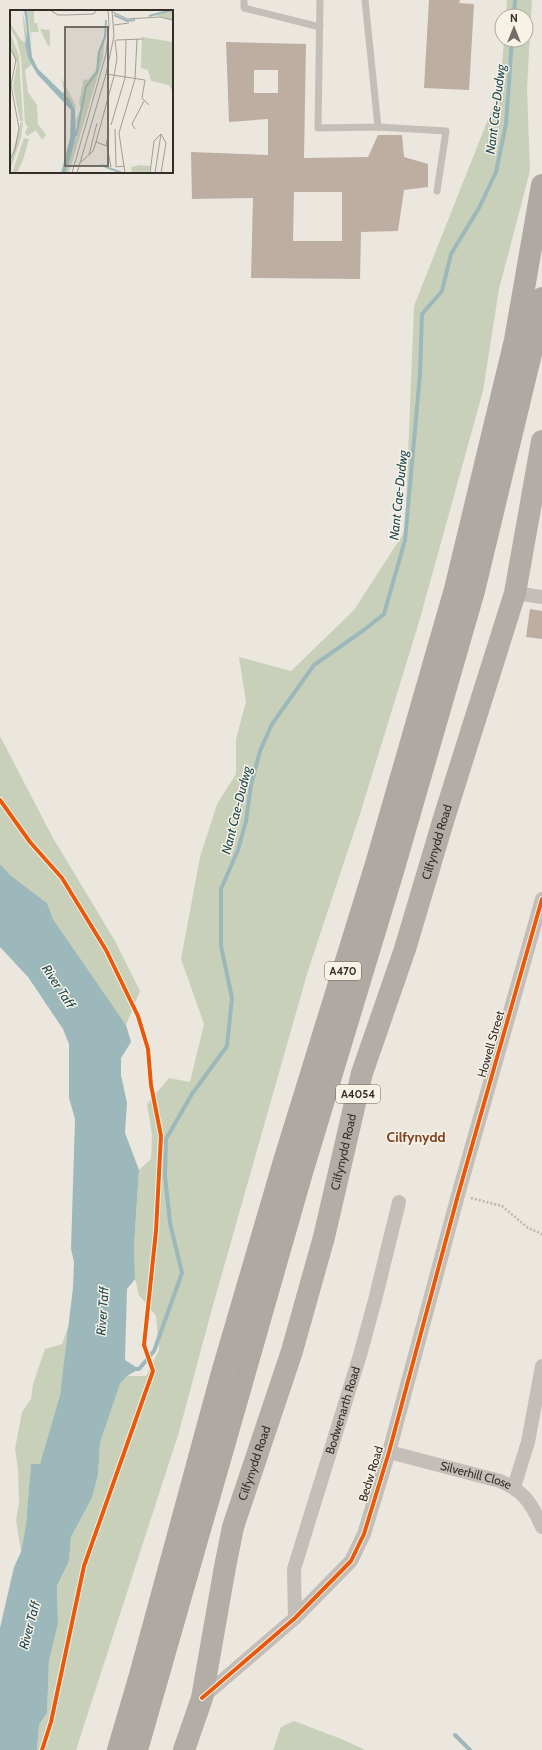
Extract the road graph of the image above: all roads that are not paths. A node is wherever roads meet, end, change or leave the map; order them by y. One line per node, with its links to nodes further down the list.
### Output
1 (244, 0): 4 (lane)
2 (320, 0): 4 (lane)
3 (365, 0): 5 (lane)
4 (320, 27): 5 (lane)
5 (378, 127): 7 (lane)
6 (542, 185): 21 (highway, A470)
7 (437, 191)
8 (542, 298): 22 (highway, A470)
9 (542, 441): 10 (main road, Cilfynydd Road / A4054)
10 (515, 593): 11 (street); 20 (main road, Cilfynydd Road / A4054)
11 (542, 597)
12 (542, 899): 13 (street, Howell Street)
13 (458, 1195): 16 (street, Bedw Road)
14 (399, 1202): 19 (street, Bodwenarth Road)
15 (542, 1366): 17 (street)
16 (389, 1452): 17 (street, Silverhill Close); 19 (street, Bedw Road)
17 (514, 1487): 18 (street, Silverhill Close)
18 (542, 1527)
19 (295, 1618): 20 (street, Bedw Road)
20 (202, 1698): 23 (main road, Cilfynydd Road / A4054)
21 (118, 1750)
22 (137, 1750)
23 (184, 1750)

